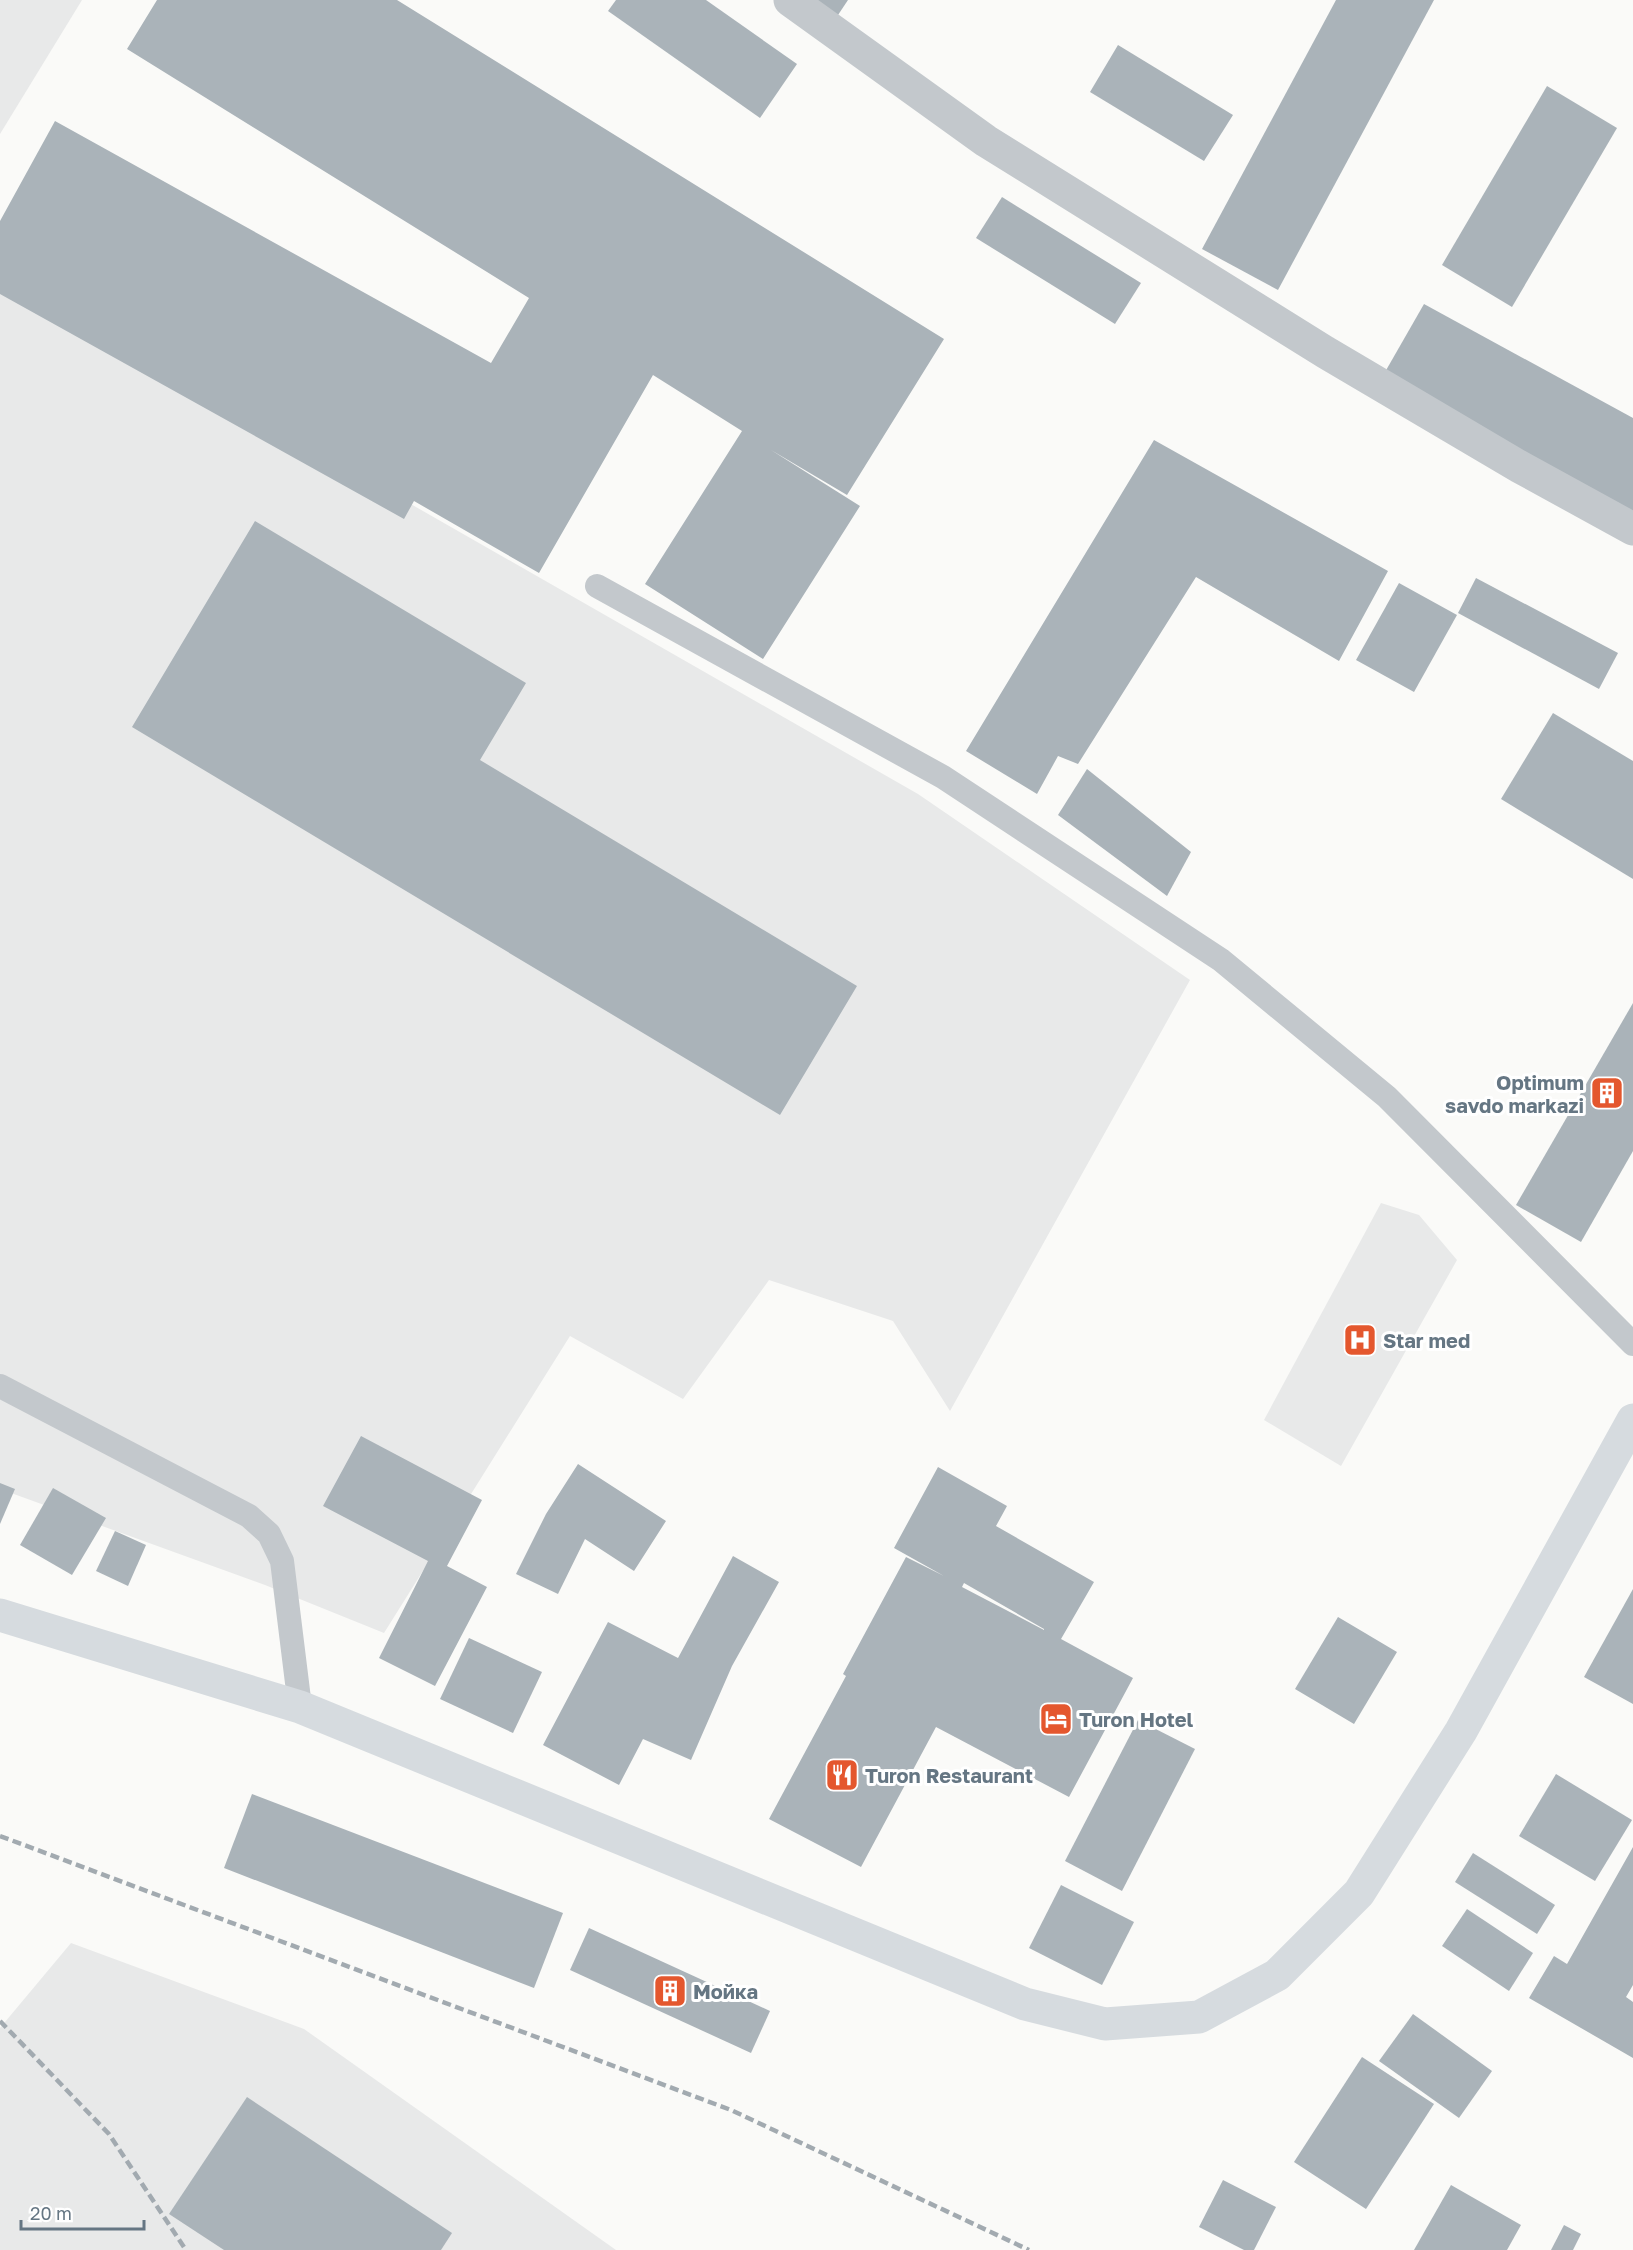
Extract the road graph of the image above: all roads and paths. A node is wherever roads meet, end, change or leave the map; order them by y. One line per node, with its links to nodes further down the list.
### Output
1 (790, 0): 2 (street)
2 (1633, 529)
3 (597, 586): 4 (lane)
4 (1633, 1344)
5 (0, 1386): 8 (lane)
6 (1633, 1420): 8 (street)
7 (0, 1615): 8 (street)
8 (300, 1707)

